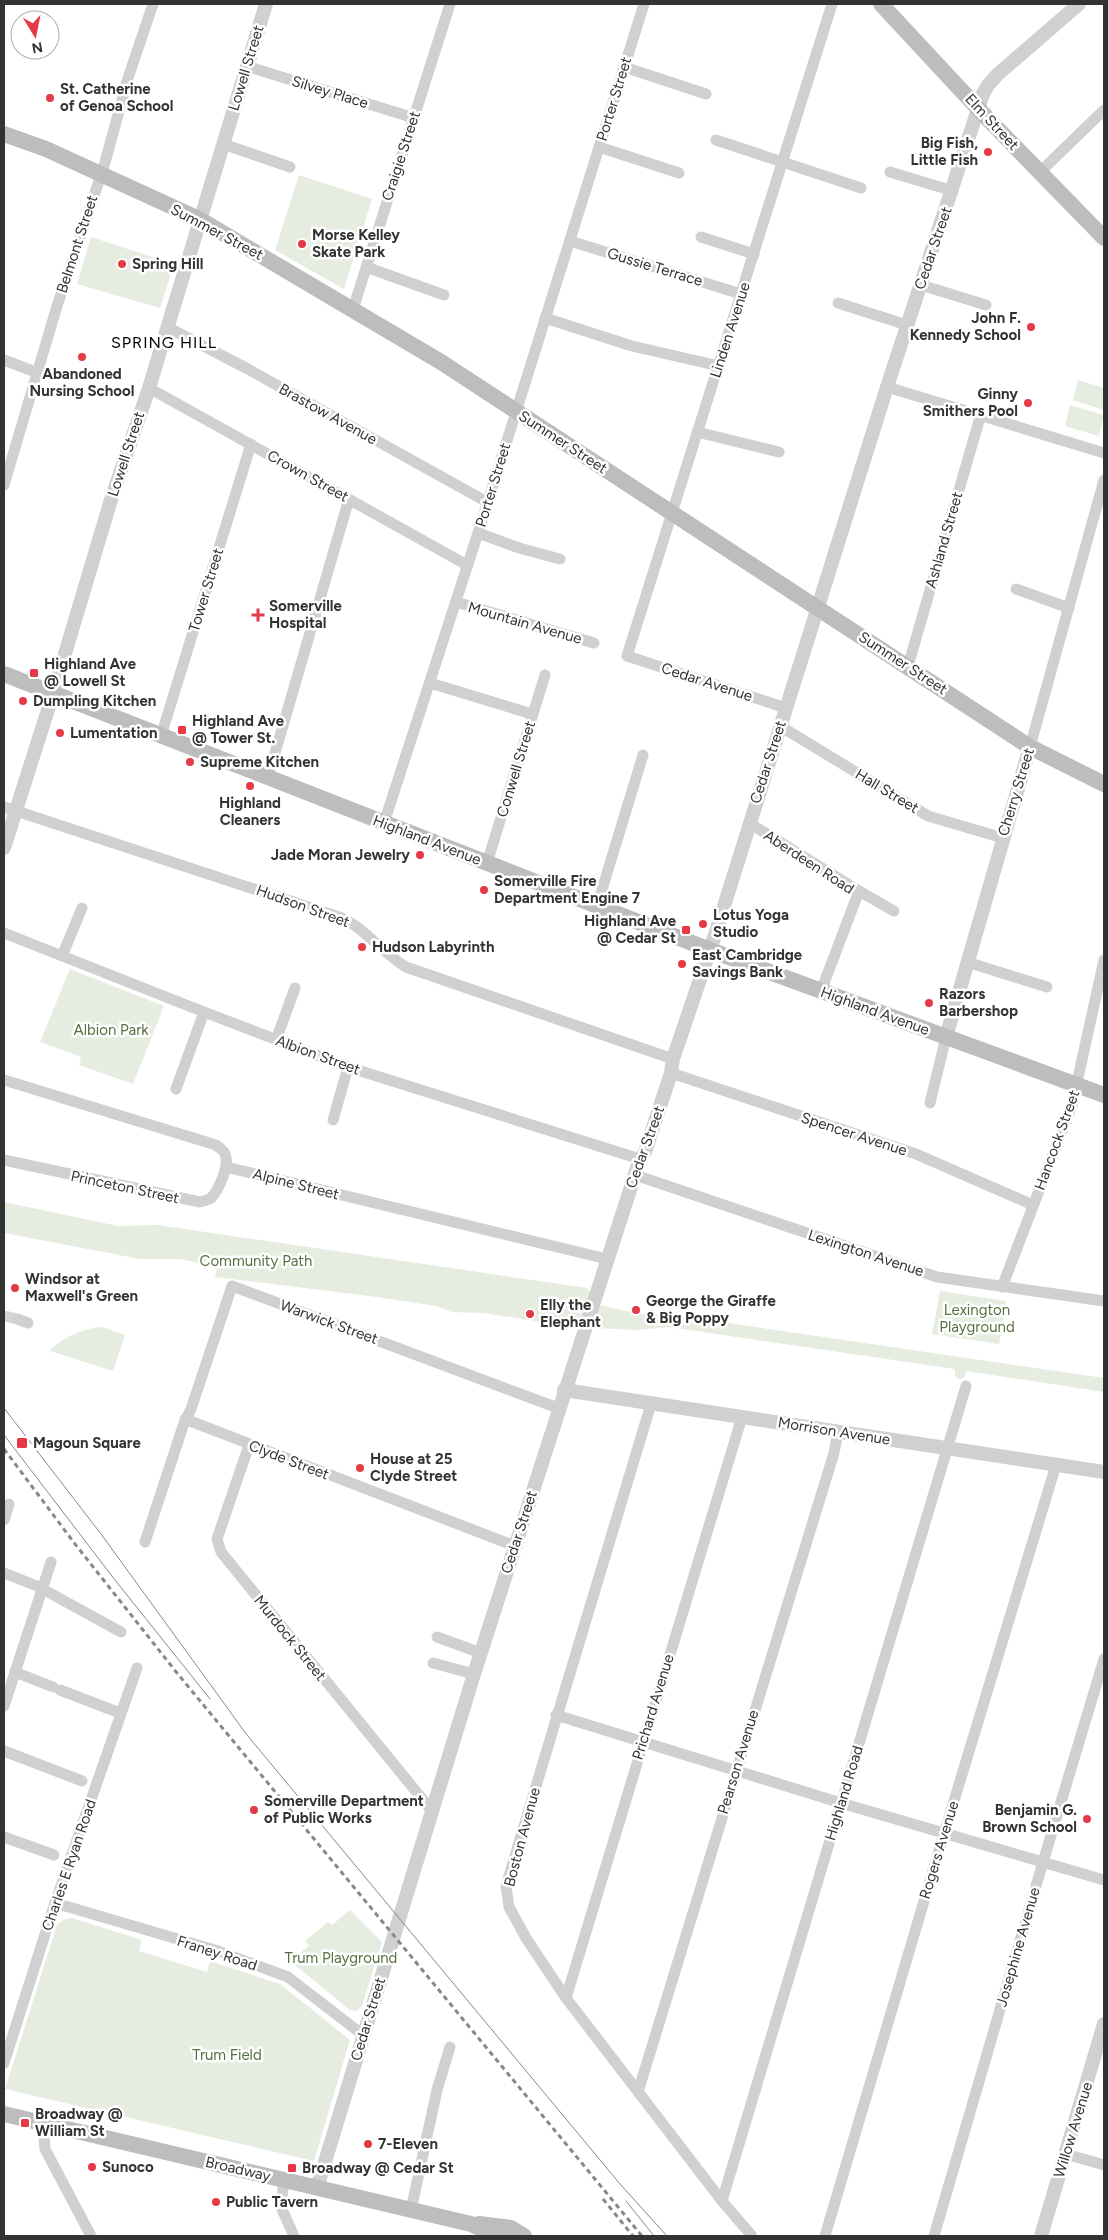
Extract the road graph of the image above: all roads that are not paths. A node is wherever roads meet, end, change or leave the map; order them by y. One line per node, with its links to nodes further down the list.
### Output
1 (153, 4): 23 (street, Belmont Street)
2 (266, 4): 8 (street, Lowell Street)
3 (450, 4): 13 (street, Craigie Street)
4 (644, 4): 9 (street, Porter Street)
5 (832, 4): 18 (street, Linden Avenue)
6 (881, 4): 11 (main road, Elm Street)
7 (1079, 4): 11 (street, Cedar Street)
8 (246, 66): 13 (street, Silvey Place); 16 (street, Lowell Street)
9 (624, 67): 10 (street); 17 (street, Porter Street)
10 (706, 94)
11 (978, 108): 21 (main road, Elm Street); 25 (street, Cedar Street)
12 (1104, 110): 21 (street)
13 (414, 118): 31 (street, Craigie Street)
14 (4, 134): 23 (main road, Summer Street)
15 (716, 140): 18 (street)
16 (223, 144): 19 (street); 26 (street, Lowell Street)
17 (599, 146): 22 (street); 29 (street, Porter Street)
18 (782, 162): 24 (street); 30 (street, Linden Avenue)
19 (290, 167)
20 (890, 172): 25 (street)
21 (1040, 172): 28 (main road, Elm Street)
22 (679, 173)
23 (100, 176): 26 (main road, Summer Street); 43 (street, Belmont Street)
24 (861, 188)
25 (953, 191): 32 (street, Cedar Street)
26 (199, 219): 37 (main road, Summer Street); 40 (street, Lowell Street)
27 (701, 237): 30 (street)
28 (1104, 238)
29 (570, 241): 33 (street, Gussie Terrace); 38 (street, Porter Street)
30 (754, 254): 33 (street, Linden Avenue)
31 (366, 267): 34 (street); 37 (street, Craigie Street)
32 (921, 285): 36 (street); 39 (street, Cedar Street)
33 (741, 294): 42 (street, Linden Avenue)
34 (444, 295)
35 (838, 304): 39 (street)
36 (986, 305)
37 (353, 309): 46 (main road, Summer Street)
38 (545, 318): 42 (street); 46 (street, Porter Street)
39 (907, 325): 44 (street, Cedar Street)
40 (167, 327): 45 (street, Lowell Street); 55 (street, Brastow Avenue)
41 (4, 360): 43 (street)
42 (719, 366): 48 (street, Linden Avenue)
43 (38, 373): 53 (street, Belmont Street)
44 (887, 387): 47 (street); 62 (street, Cedar Street)
45 (149, 388): 49 (street, Crown Street); 70 (street, Lowell Street)
46 (516, 412): 55 (street, Porter Street); 56 (main road, Summer Street)
47 (980, 414): 51 (street); 66 (street, Ashland Street)
48 (697, 432): 50 (street); 56 (street, Linden Avenue)
49 (251, 444): 54 (street, Crown Street); 74 (street, Tower Street)
50 (779, 452)
51 (1104, 453)
52 (1104, 480): 63 (street, Cherry Street)
53 (4, 485)
54 (348, 499): 59 (street, Crown Street); 77 (street)
55 (487, 502): 57 (street, Porter Street)
56 (672, 512): 62 (main road, Summer Street); 65 (street, Linden Avenue)
57 (478, 533): 58 (street); 59 (street, Porter Street)
58 (560, 559)
59 (467, 565): 61 (street, Porter Street)
60 (1016, 589): 63 (street)
61 (456, 602): 64 (street, Mountain Avenue); 69 (street, Porter Street)
62 (817, 608): 66 (main road, Summer Street); 71 (street, Cedar Street)
63 (1069, 608): 75 (street, Cherry Street)
64 (594, 643)
65 (627, 656): 71 (street, Cedar Avenue)
66 (908, 666): 75 (main road, Summer Street)
67 (4, 674): 70 (main road, Highland Avenue)
68 (545, 675): 72 (street, Conwell Street)
69 (430, 682): 72 (street); 80 (street, Porter Street)
70 (53, 694): 74 (main road, Highland Avenue); 79 (street, Lowell Street)
71 (786, 708): 73 (street, Cedar Street)
72 (532, 714): 84 (street, Conwell Street)
73 (780, 726): 81 (street, Cedar Street); 82 (street, Hall Street)
74 (161, 736): 77 (main road, Highland Avenue)
75 (1030, 747): 78 (main road, Summer Street); 82 (street, Cherry Street)
76 (644, 755): 86 (street)
77 (268, 778): 80 (main road, Highland Avenue)
78 (1104, 784)
79 (10, 808): 83 (street, Lowell Street); 101 (street, Hudson Street)
80 (384, 823): 84 (main road, Highland Avenue)
81 (749, 823): 85 (street, Aberdeen Road); 90 (street, Cedar Street)
82 (1003, 838): 93 (street, Cherry Street)
83 (4, 848)
84 (487, 863): 86 (main road, Highland Avenue)
85 (859, 891): 88 (street); 97 (street, Aberdeen Road)
86 (597, 906): 90 (main road, Highland Avenue)
87 (82, 908): 91 (street)
88 (894, 911)
89 (4, 932): 91 (street, Albion Street)
90 (710, 950): 97 (main road, Highland Avenue); 101 (street, Cedar Street)
91 (62, 956): 98 (street, Albion Street)
92 (1104, 960): 96 (street, Hancock Street)
93 (967, 962): 94 (street); 99 (street, Cherry Street)
94 (1047, 987)
95 (295, 988): 100 (street)
96 (1101, 990): 105 (street, Hancock Street)
97 (821, 991): 99 (main road, Highland Avenue)
98 (204, 1012): 100 (street, Albion Street); 106 (street)
99 (946, 1037): 105 (main road, Highland Avenue); 108 (street, Cherry Street)
100 (276, 1040): 102 (street, Albion Street)
101 (673, 1059): 103 (street, Cedar Street)
102 (348, 1067): 109 (street); 110 (street, Albion Street)
103 (671, 1073): 110 (street, Cedar Street); 114 (street, Spencer Avenue)
104 (4, 1080): 112 (street)
105 (1077, 1085): 107 (main road, Highland Avenue); 114 (street, Hancock Street)
106 (176, 1089)
107 (1104, 1095)
108 (930, 1103)
109 (333, 1120)
110 (640, 1159): 113 (street, Cedar Street)
111 (4, 1160): 112 (street, Princeton Street)
112 (226, 1167): 115 (street, Alpine Street)
113 (635, 1175): 115 (street, Cedar Street); 116 (street, Lexington Avenue)
114 (1034, 1205): 116 (street, Hancock Street)
115 (608, 1259): 119 (street, Cedar Street)
116 (1002, 1287): 117 (street, Lexington Avenue)
117 (1104, 1301)
118 (966, 1386): 126 (street, Highland Road)
119 (564, 1390): 120 (street, Morrison Avenue); 121 (street, Cedar Street)
120 (651, 1404): 122 (street, Morrison Avenue); 146 (street, Boston Avenue)
121 (558, 1408): 123 (street, Warwick Street); 132 (street, Cedar Street)
122 (742, 1417): 124 (street, Morrison Avenue); 147 (street, Prichard Avenue)
123 (185, 1419): 125 (street, Clyde Street); 131 (street)
124 (838, 1432): 126 (street, Morrison Avenue); 149 (street, Pearson Avenue)
125 (249, 1445): 132 (street, Clyde Street); 152 (street, Murdock Street)
126 (946, 1448): 127 (street, Morrison Avenue); 151 (street, Highland Road)
127 (1056, 1465): 128 (street, Morrison Avenue); 153 (street, Rogers Avenue)
128 (1104, 1472)
129 (9, 1504): 130 (street)
130 (4, 1520)
131 (144, 1542)
132 (515, 1546): 138 (street, Cedar Street)
133 (51, 1562): 135 (street)
134 (4, 1573): 135 (street)
135 (42, 1590): 136 (street); 142 (street)
136 (121, 1632)
137 (437, 1637): 138 (street)
138 (481, 1653): 143 (street, Cedar Street)
139 (1104, 1659): 156 (street, Josephine Avenue)
140 (433, 1662): 143 (street)
141 (137, 1668): 145 (street, Charles E Ryan Road)
142 (15, 1672): 144 (street); 145 (street)
143 (474, 1674): 152 (street, Cedar Street)
144 (4, 1706)
145 (120, 1713): 158 (street, Charles E Ryan Road)
146 (556, 1715): 147 (street); 159 (street, Boston Avenue)
147 (642, 1741): 149 (street); 159 (street, Prichard Avenue)
148 (4, 1752): 150 (street)
149 (736, 1769): 151 (street); 164 (street, Pearson Avenue)
150 (82, 1781)
151 (841, 1803): 153 (street); 171 (street, Highland Road)
152 (432, 1811): 161 (street, Cedar Street)
153 (944, 1832): 156 (street); 179 (street, Rogers Avenue)
154 (4, 1837): 155 (street)
155 (54, 1855)
156 (1043, 1862): 157 (street); 180 (street, Josephine Avenue)
157 (1104, 1880)
158 (55, 1903): 161 (street, Franey Road); 163 (street, Charles E Ryan Road)
159 (566, 1998): 164 (street, Boston Avenue)
160 (1104, 2024): 167 (street, Willow Avenue)
161 (363, 2035): 170 (street, Cedar Street)
162 (450, 2047): 172 (street)
163 (4, 2063)
164 (638, 2092): 171 (street, Boston Avenue)
165 (4, 2114): 166 (main road, Broadway)
166 (43, 2124): 169 (main road, Broadway); 174 (street)
167 (1066, 2154): 168 (street); 181 (street, Willow Avenue)
168 (1104, 2165)
169 (284, 2180): 170 (main road, Broadway); 175 (street)
170 (317, 2188): 172 (main road, Broadway)
171 (722, 2201): 178 (street, Boston Avenue)
172 (411, 2210): 173 (main road, Broadway)
173 (471, 2224): 176 (main road, Broadway); 177 (main road, Broadway)
174 (91, 2236)
175 (294, 2236)
176 (497, 2236)
177 (524, 2236)
178 (752, 2236)
179 (825, 2236)
180 (934, 2236)
181 (1041, 2236)

